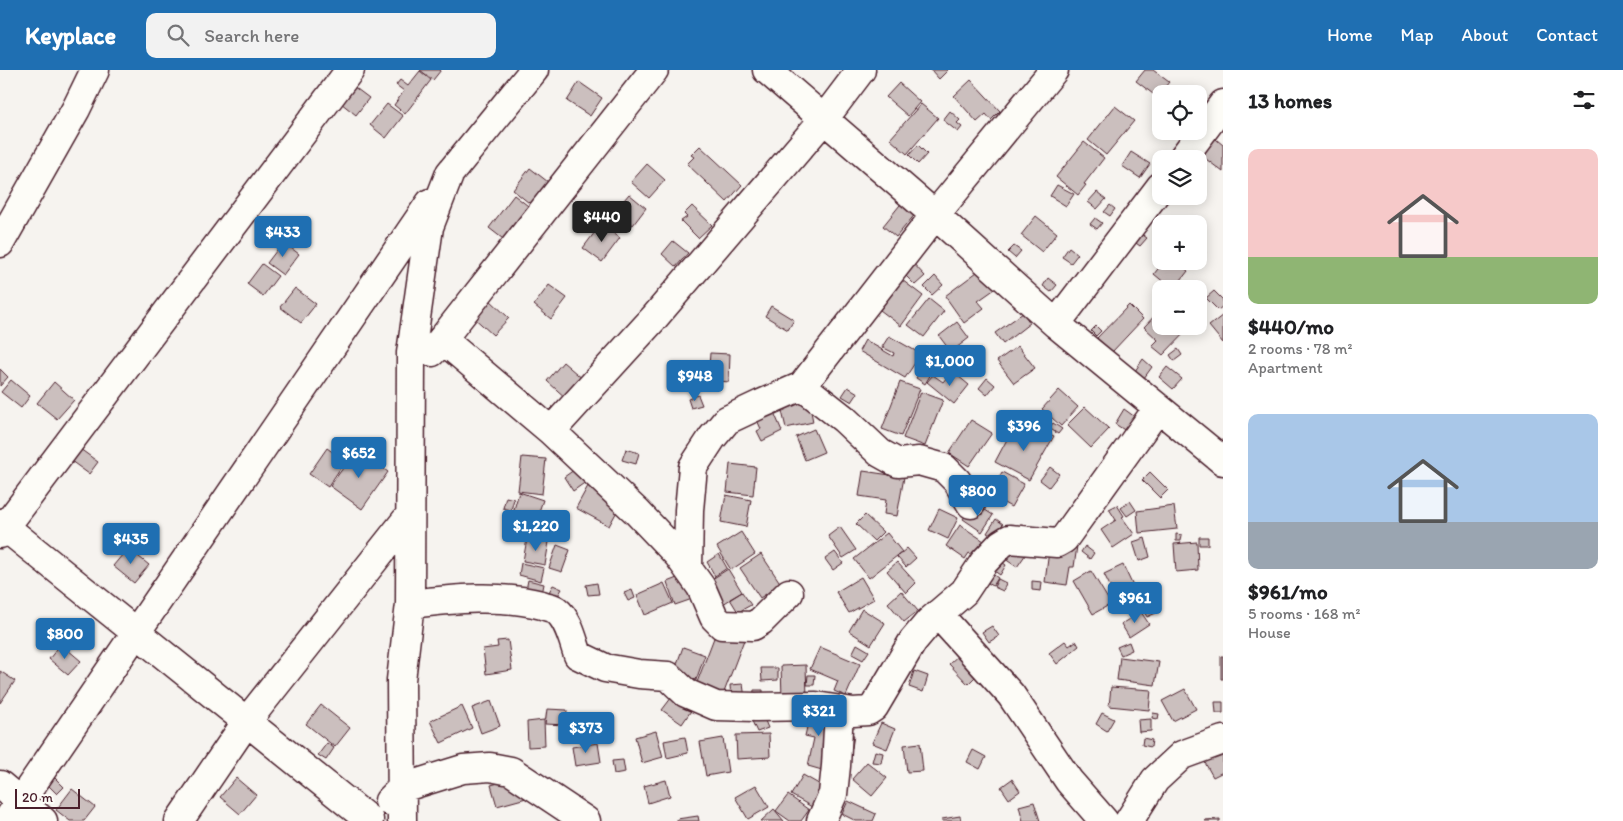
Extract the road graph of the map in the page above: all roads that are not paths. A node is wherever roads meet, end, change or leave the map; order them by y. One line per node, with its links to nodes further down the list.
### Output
1 (96, 70): 14 (street)
2 (350, 70): 24 (street)
3 (534, 70): 11 (street)
4 (654, 70): 16 (street)
5 (767, 70): 9 (street)
6 (861, 70): 9 (street)
7 (1054, 70): 13 (street)
8 (1223, 104): 10 (street)
9 (824, 119): 13 (street); 20 (street)
10 (1189, 150)
11 (450, 173): 17 (street); 29 (street)
12 (1152, 198): 15 (street)
13 (935, 215): 15 (street); 18 (street)
14 (0, 243)
15 (1056, 324): 19 (street)
16 (442, 339): 17 (street); 20 (street)
17 (411, 379): 23 (street)
18 (802, 386): 22 (street); 25 (street)
19 (1158, 408): 21 (street); 28 (street)
20 (551, 431): 25 (street)
21 (1223, 461)
22 (971, 504)
23 (410, 515): 27 (street); 31 (street)
24 (2, 528): 29 (street)
25 (688, 569): 26 (street)
26 (789, 593)
27 (410, 604): 30 (street); 33 (street)
28 (938, 614): 30 (street); 41 (street)
29 (136, 632): 31 (street); 34 (street)
30 (839, 710): 40 (street)
31 (247, 721): 35 (street); 37 (street)
32 (1223, 740): 42 (street)
33 (402, 788): 35 (street); 38 (street); 39 (street)
34 (9, 802): 36 (street)
35 (369, 820)
36 (43, 821)
37 (179, 821)
38 (402, 821)
39 (586, 821)
40 (820, 821)
41 (1104, 821)
42 (1129, 821)

